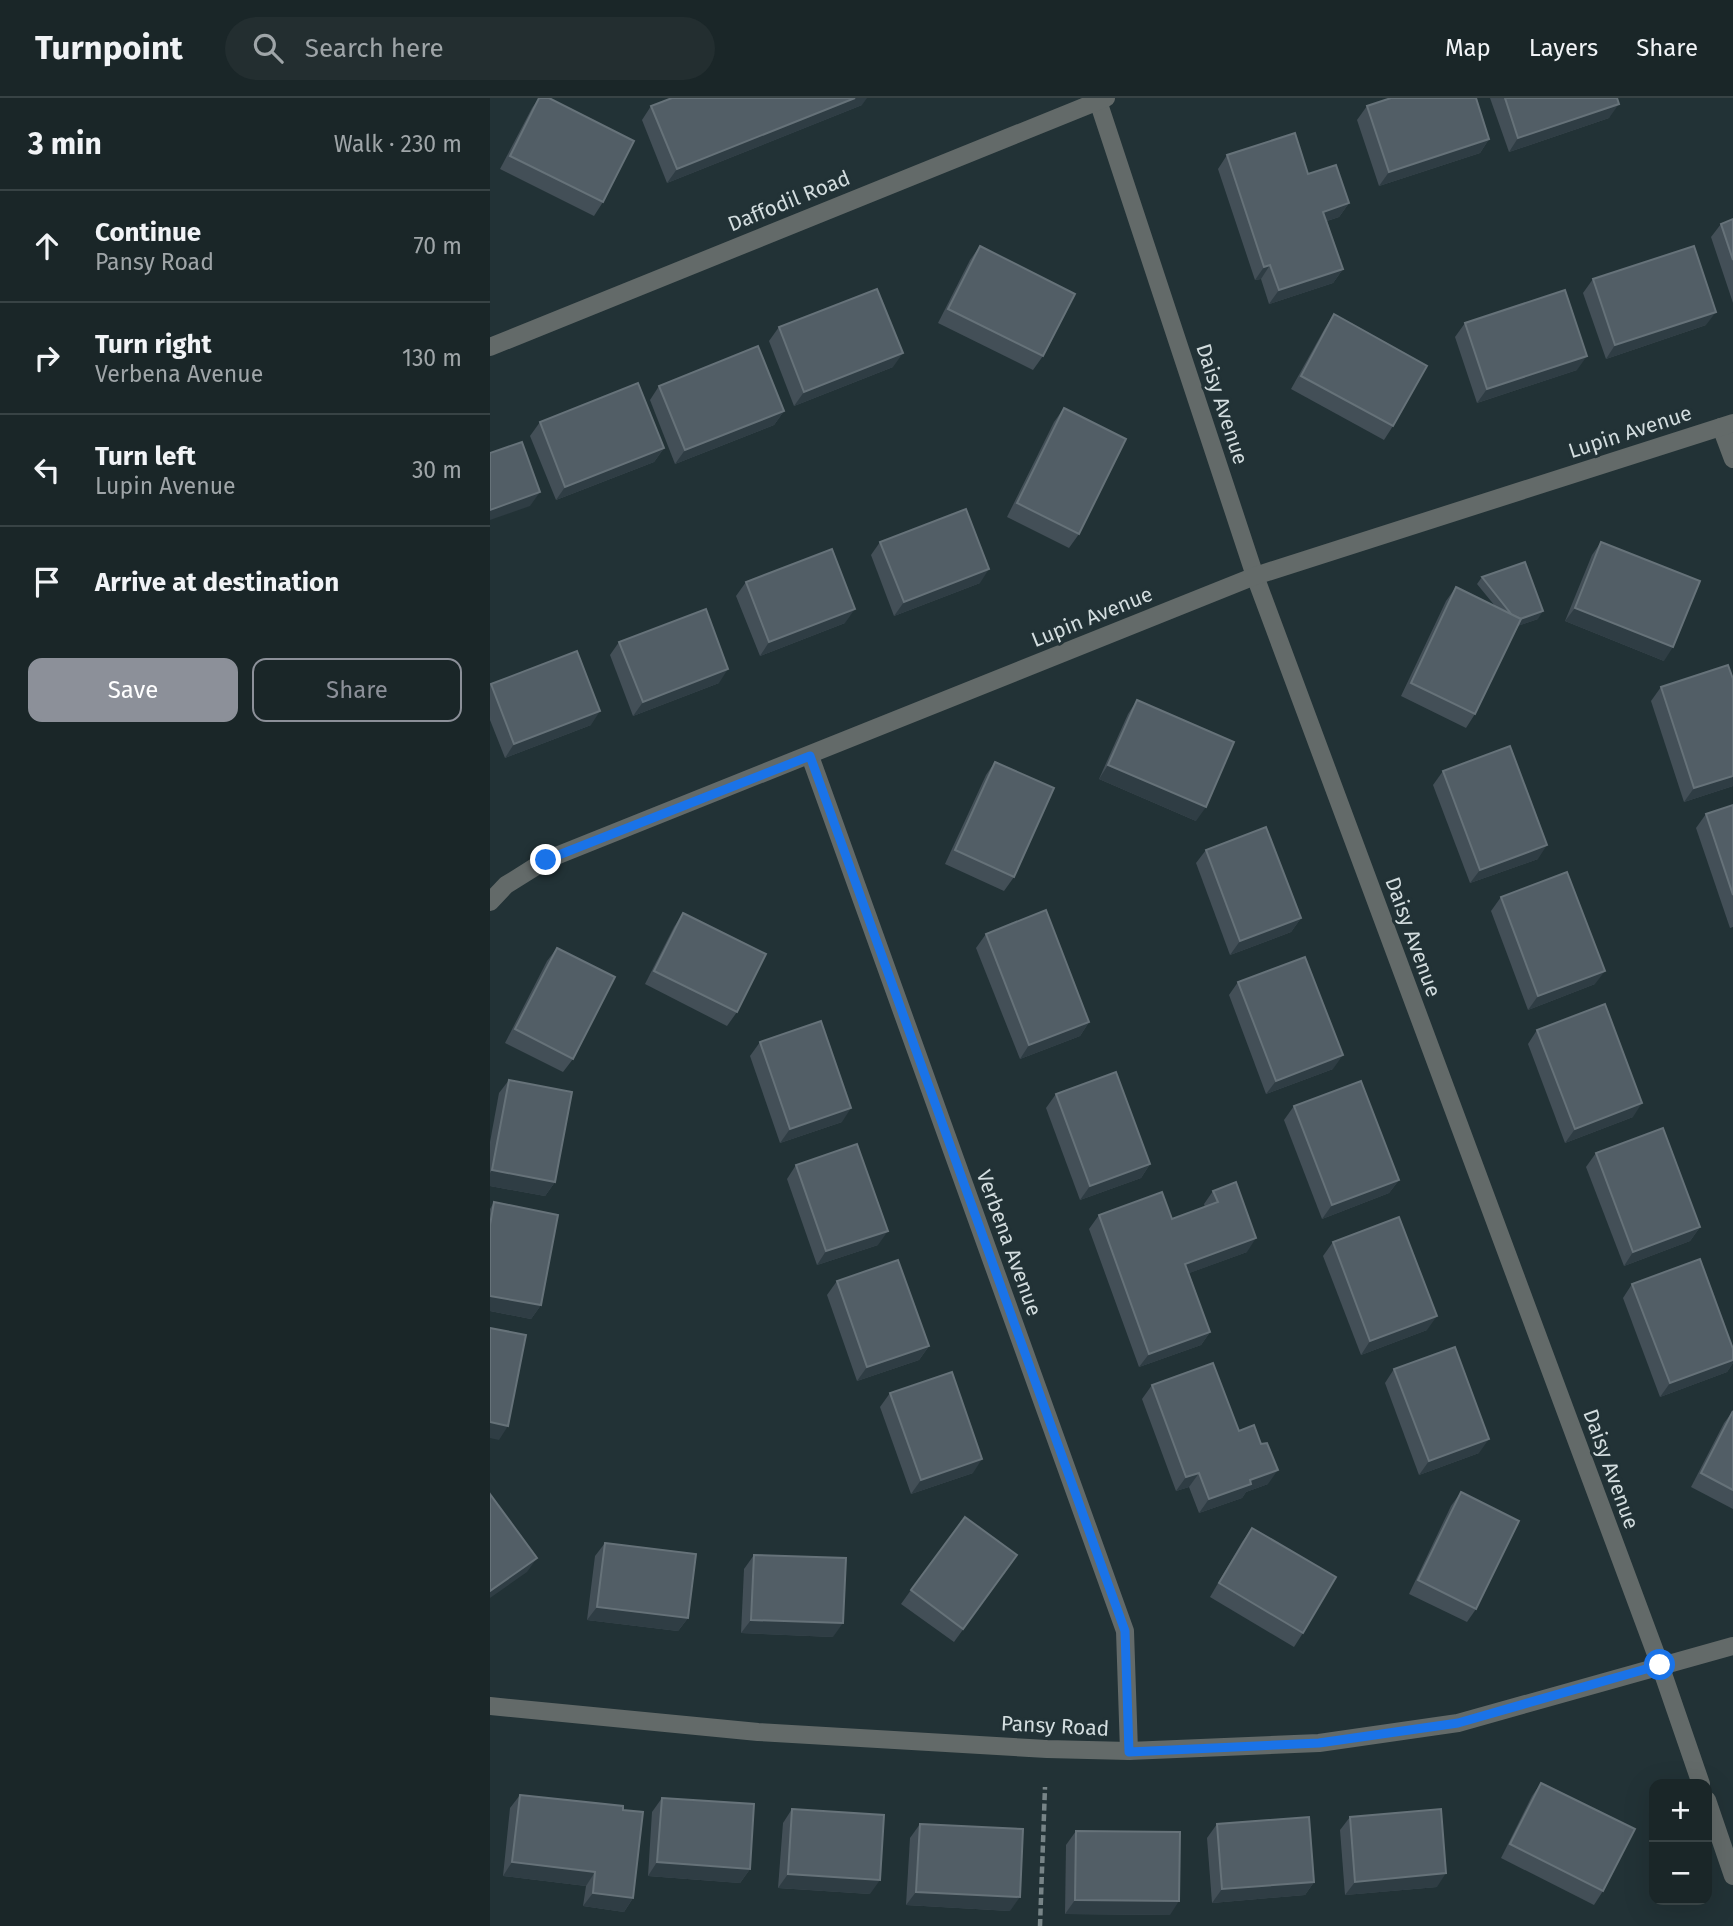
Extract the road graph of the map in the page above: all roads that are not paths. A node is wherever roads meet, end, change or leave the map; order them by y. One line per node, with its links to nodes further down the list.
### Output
1 (1100, 99): 2 (street, Daffodil Road); 5 (street, Daisy Avenue)
2 (490, 347)
3 (1727, 425): 4 (street); 5 (street, Lupin Avenue)
4 (1733, 459)
5 (1255, 576): 6 (street, Lupin Avenue); 9 (street, Daisy Avenue)
6 (810, 756): 7 (street, Lupin Avenue); 11 (street, Verbena Avenue)
7 (490, 902)
8 (1733, 1646): 9 (street, Pansy Road)
9 (1660, 1665): 11 (street, Pansy Road); 12 (street, Daisy Avenue)
10 (490, 1706): 11 (street, Pansy Road)
11 (1129, 1752)
12 (1699, 1779)
13 (1712, 1815): 14 (street)
14 (1733, 1876)

